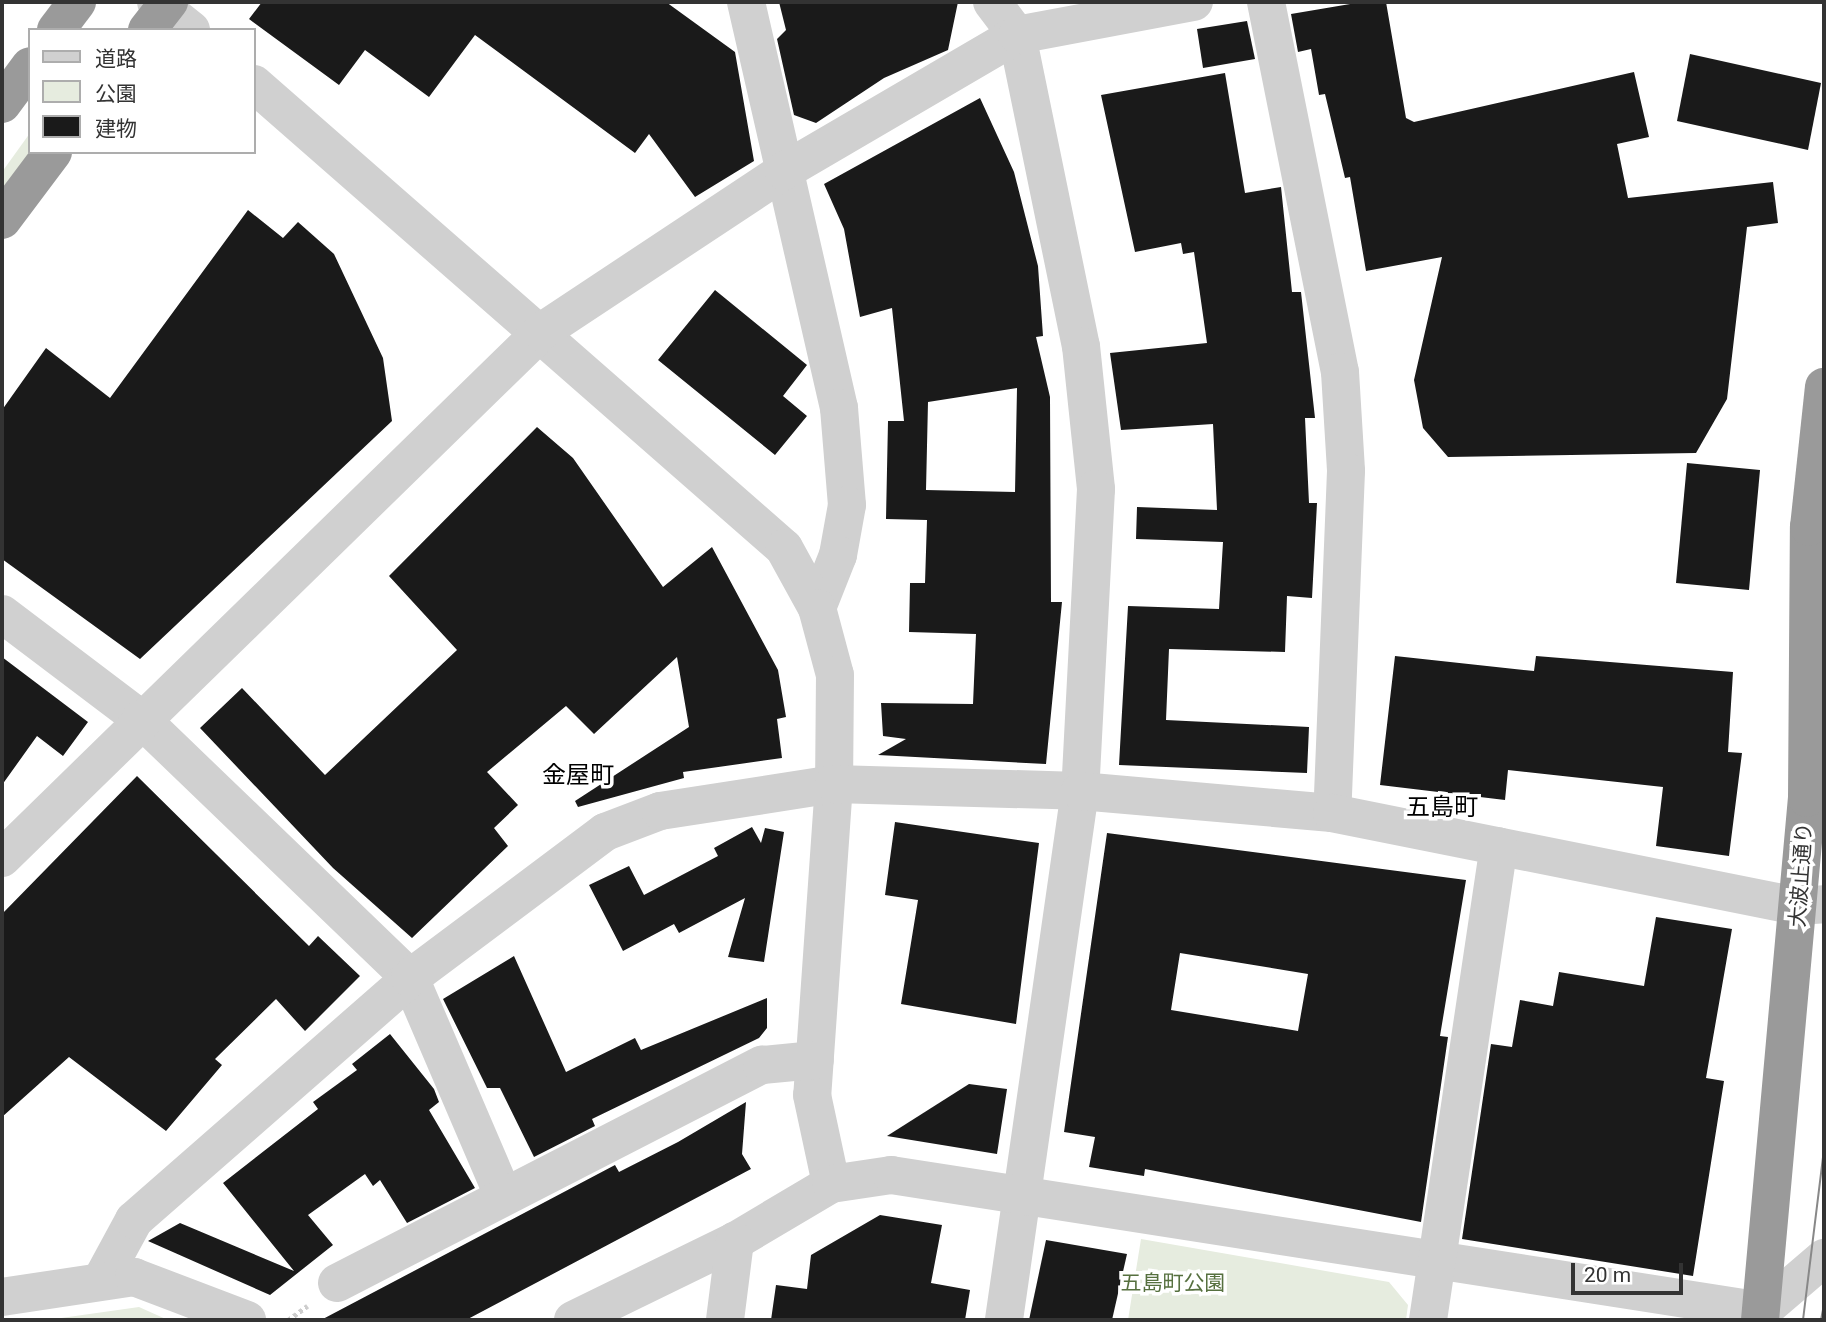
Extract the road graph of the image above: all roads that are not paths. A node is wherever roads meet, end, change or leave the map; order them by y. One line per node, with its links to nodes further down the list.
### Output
1 (77, 2): 6 (highway)
2 (746, 2): 12 (street)
3 (992, 2): 7 (street)
4 (1194, 2): 7 (street)
5 (1266, 2): 21 (street)
6 (58, 28)
7 (1017, 35): 12 (street); 20 (street)
8 (28, 69): 10 (highway)
9 (256, 86): 14 (street)
10 (2, 104)
11 (52, 154): 13 (highway)
12 (784, 171): 14 (street); 16 (street)
13 (2, 220)
14 (541, 332): 16 (street); 18 (street)
15 (1824, 387): 24 (highway, 大波止通り)
16 (817, 608): 19 (street)
17 (2, 614): 18 (street)
18 (141, 719): 23 (street); 25 (street)
19 (834, 784): 20 (street); 25 (street); 26 (street)
20 (1080, 791): 21 (street); 29 (street)
21 (1332, 813): 22 (street)
22 (1499, 846): 24 (street); 31 (street)
23 (2, 858)
24 (1811, 905): 36 (highway, 大波止通り)
25 (410, 978): 28 (street); 33 (street)
26 (815, 1060): 27 (street); 28 (street)
27 (831, 1184): 29 (street); 30 (street)
28 (503, 1195): 34 (street)
29 (1022, 1195): 31 (street); 40 (street)
30 (734, 1241): 38 (street); 39 (street)
31 (1438, 1257): 36 (street); 41 (street)
32 (1824, 1258): 36 (street)
33 (102, 1279): 35 (street); 37 (street)
34 (337, 1283)
35 (2, 1297)
36 (1761, 1316)
37 (247, 1320)
38 (573, 1320)
39 (725, 1320)
40 (1004, 1320)
41 (1428, 1320)

